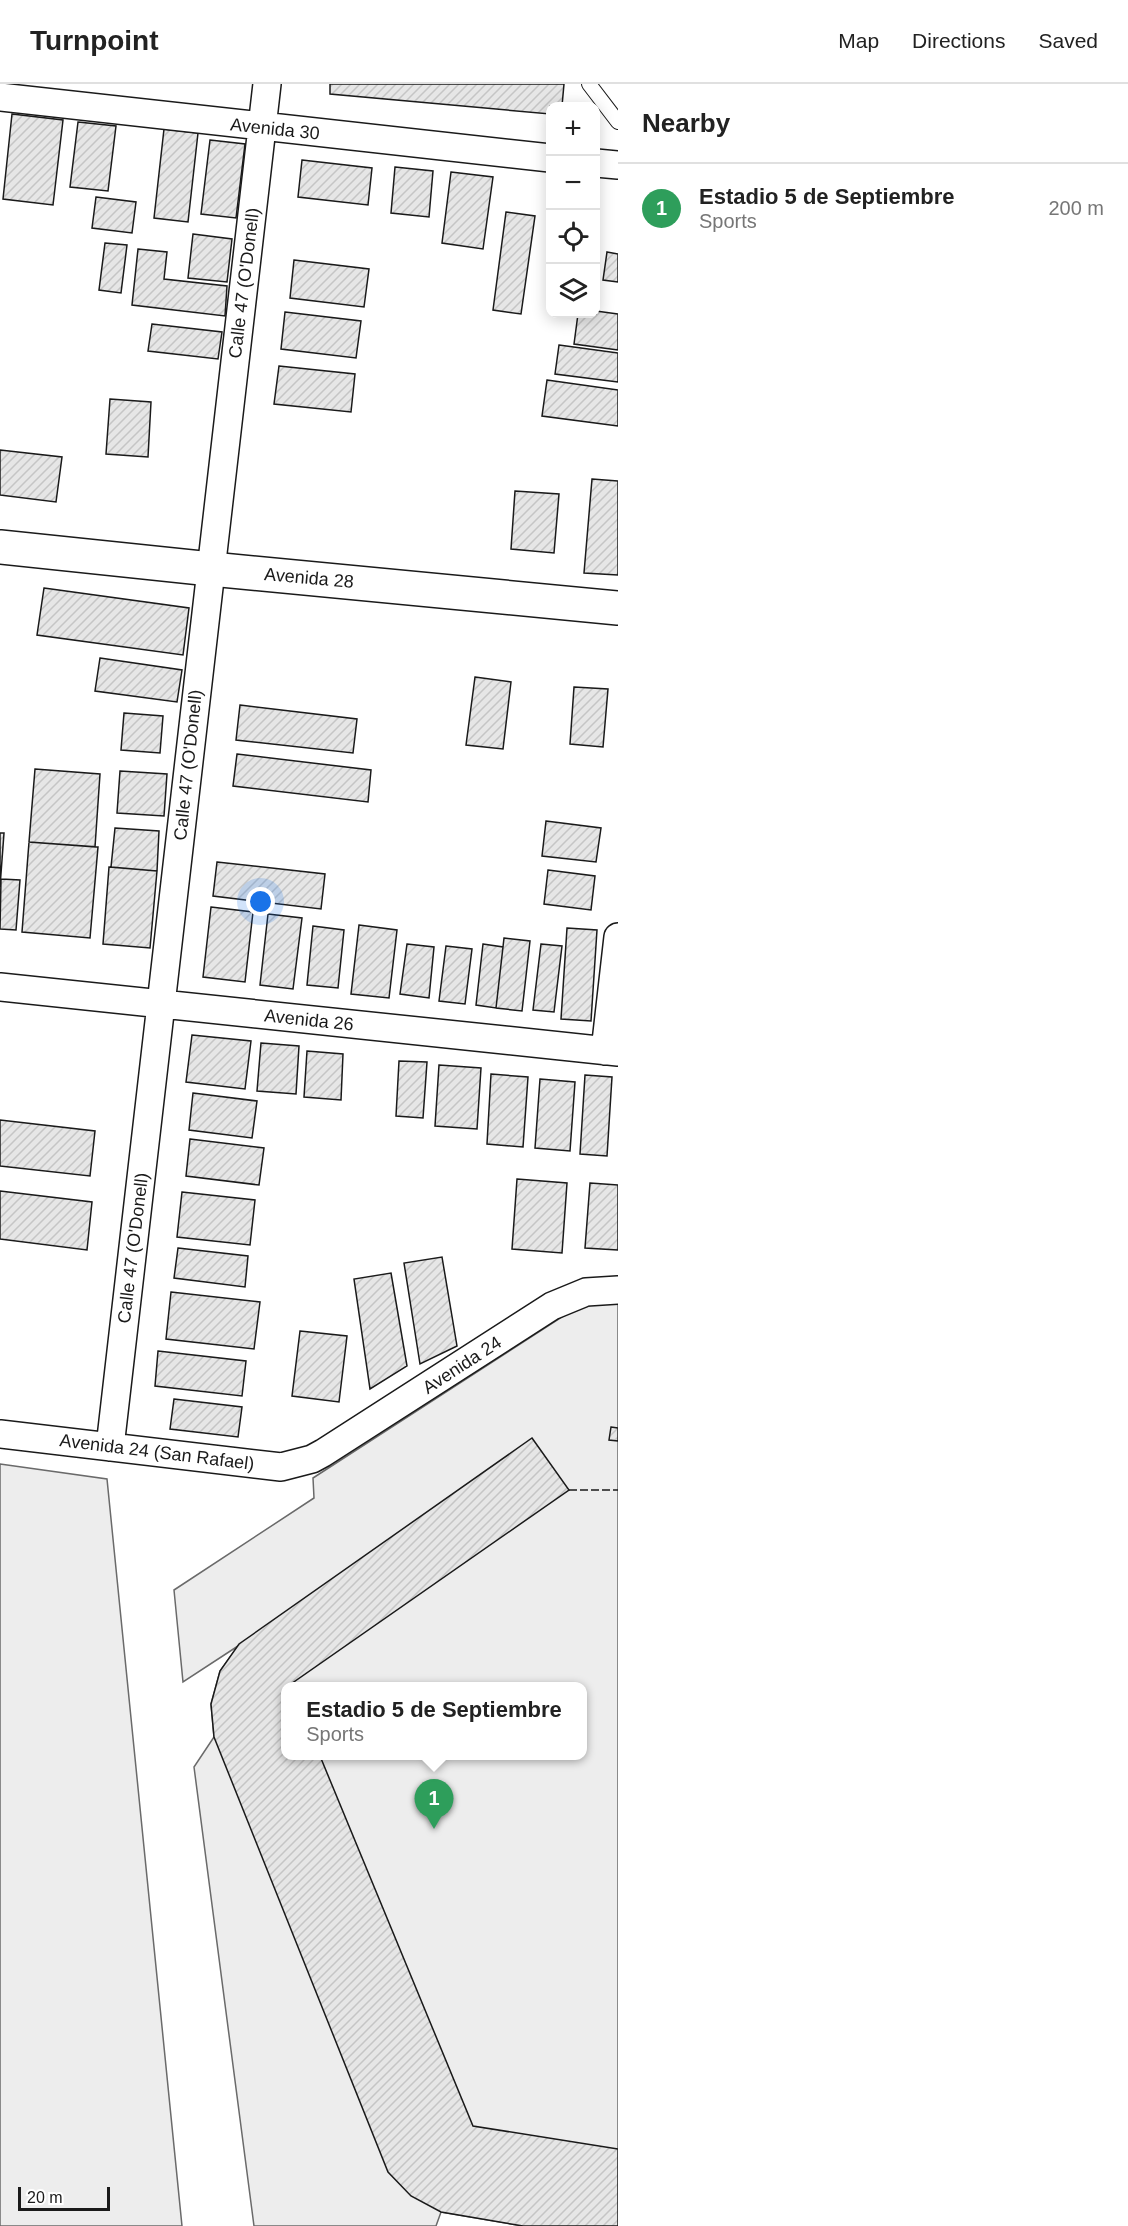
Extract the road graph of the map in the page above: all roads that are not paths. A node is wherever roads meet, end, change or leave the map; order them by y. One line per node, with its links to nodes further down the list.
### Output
1 (267, 84): 5 (street, Calle 47 (O'Donell))
2 (589, 84): 4 (lane)
3 (0, 97): 5 (street, Avenida 30)
4 (618, 122)
5 (262, 128): 6 (street, Avenida 30); 10 (street, Calle 47 (O'Donell))
6 (546, 158)
7 (600, 163): 8 (street)
8 (618, 165)
9 (0, 547): 10 (main road, Avenida 28)
10 (211, 569): 11 (main road, Avenida 28); 14 (street, Calle 47 (O'Donell))
11 (618, 608)
12 (618, 937): 15 (street)
13 (0, 987): 14 (street, Avenida 26)
14 (161, 1005): 15 (street, Avenida 26); 18 (street, Calle 47 (O'Donell))
15 (612, 1052)
16 (618, 1290): 19 (street, Avenida 24)
17 (0, 1434): 18 (street, Avenida 24 (San Rafael))
18 (110, 1447): 19 (street, Avenida 24 (San Rafael))
19 (312, 1459)

